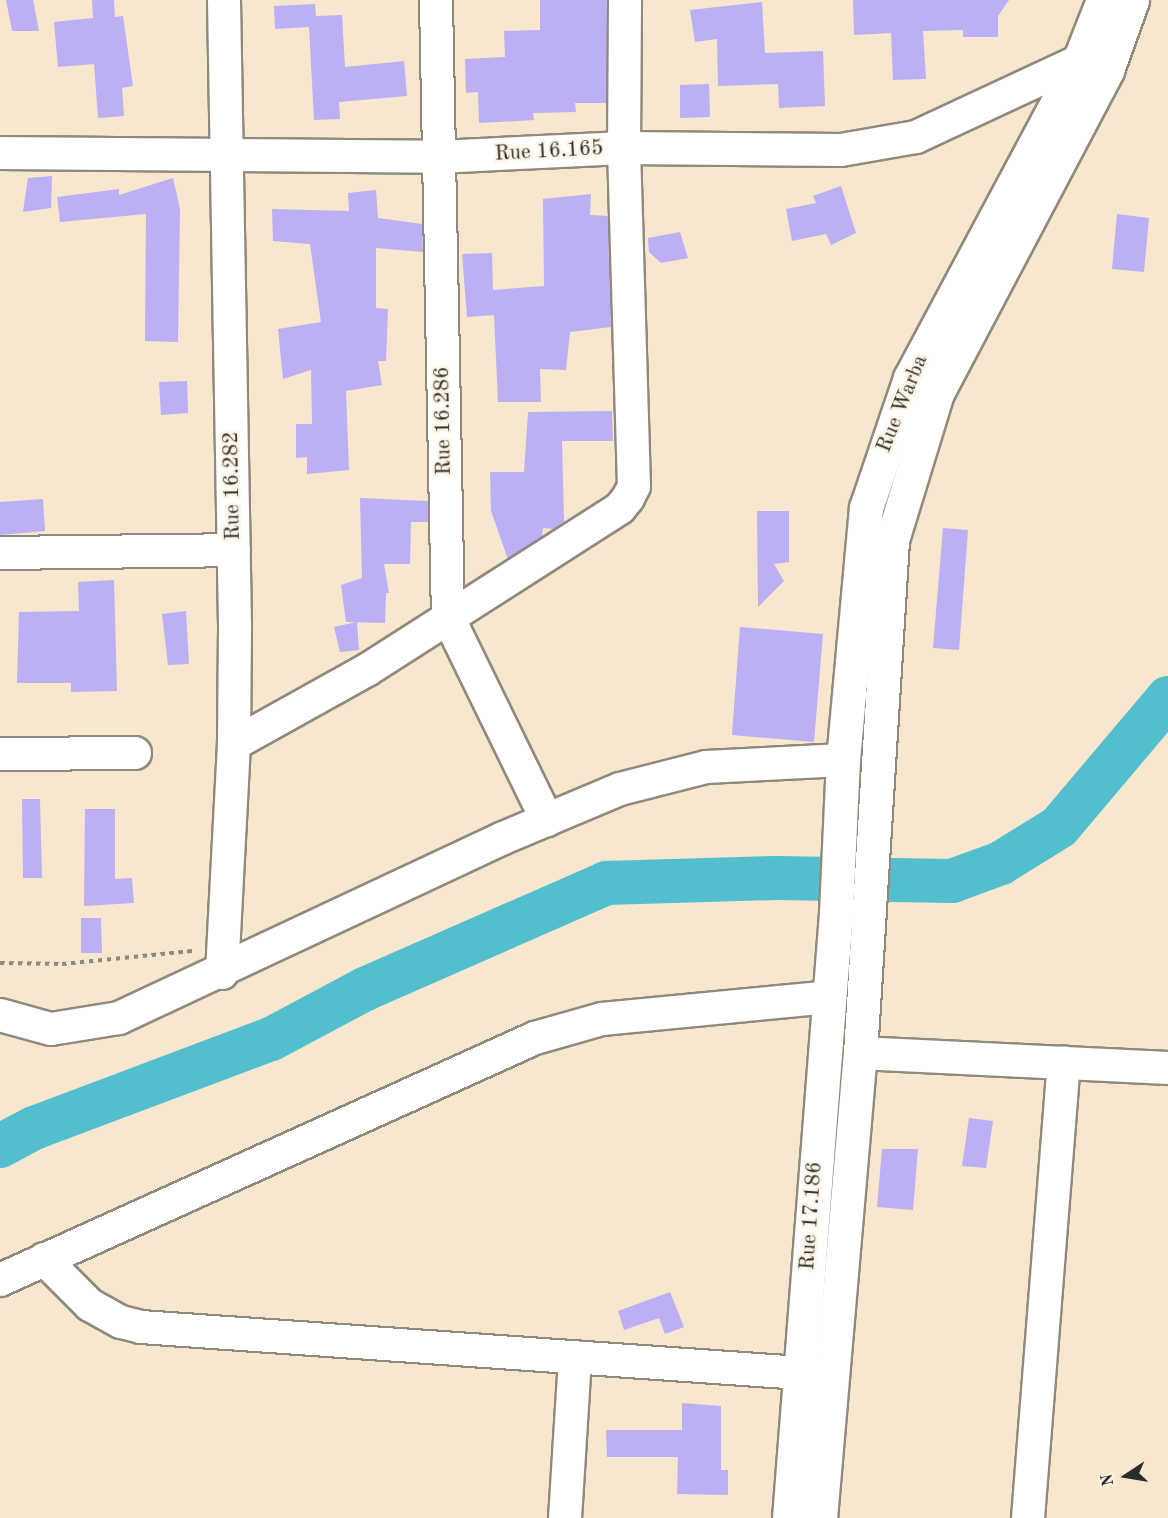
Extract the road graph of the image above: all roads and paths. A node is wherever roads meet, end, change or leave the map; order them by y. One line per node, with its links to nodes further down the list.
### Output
1 (224, 0): 9 (street, Rue 16.282)
2 (436, 0): 10 (street, Rue 16.286)
3 (625, 0): 7 (street)
4 (1103, 0): 6 (main road, Rue Warba)
5 (1132, 0): 24 (main road)
6 (1079, 61): 7 (street, Rue 16.165); 17 (main road, Rue Warba)
7 (624, 148): 10 (street, Rue 16.165); 13 (street)
8 (0, 153): 9 (street, Rue 16.165)
9 (225, 156): 10 (street, Rue 16.165); 11 (street, Rue 16.282)
10 (438, 157): 13 (street, Rue 16.286)
11 (234, 550): 12 (street); 14 (street, Rue 16.282)
12 (0, 553)
13 (448, 617): 14 (street); 18 (street, Rue 16.286)
14 (234, 744): 20 (street, Rue 16.282)
15 (135, 753): 16 (street)
16 (0, 754)
17 (843, 760): 18 (street); 19 (main road, Rue Warba)
18 (548, 820): 20 (street)
19 (836, 913): 22 (main road, Rue 17.186)
20 (222, 960): 21 (path); 23 (street)
21 (0, 963)
22 (829, 997): 27 (street); 30 (main road, Rue 17.186)
23 (0, 1015)
24 (860, 1053): 25 (street); 33 (main road)
25 (1064, 1062): 26 (street); 34 (street)
26 (1168, 1068)
27 (44, 1259): 28 (street); 29 (street)
28 (0, 1280)
29 (576, 1358): 30 (street); 31 (street)
30 (801, 1372): 32 (main road, Rue 17.186)
31 (564, 1518)
32 (789, 1518)
33 (820, 1518)
34 (1028, 1518)

